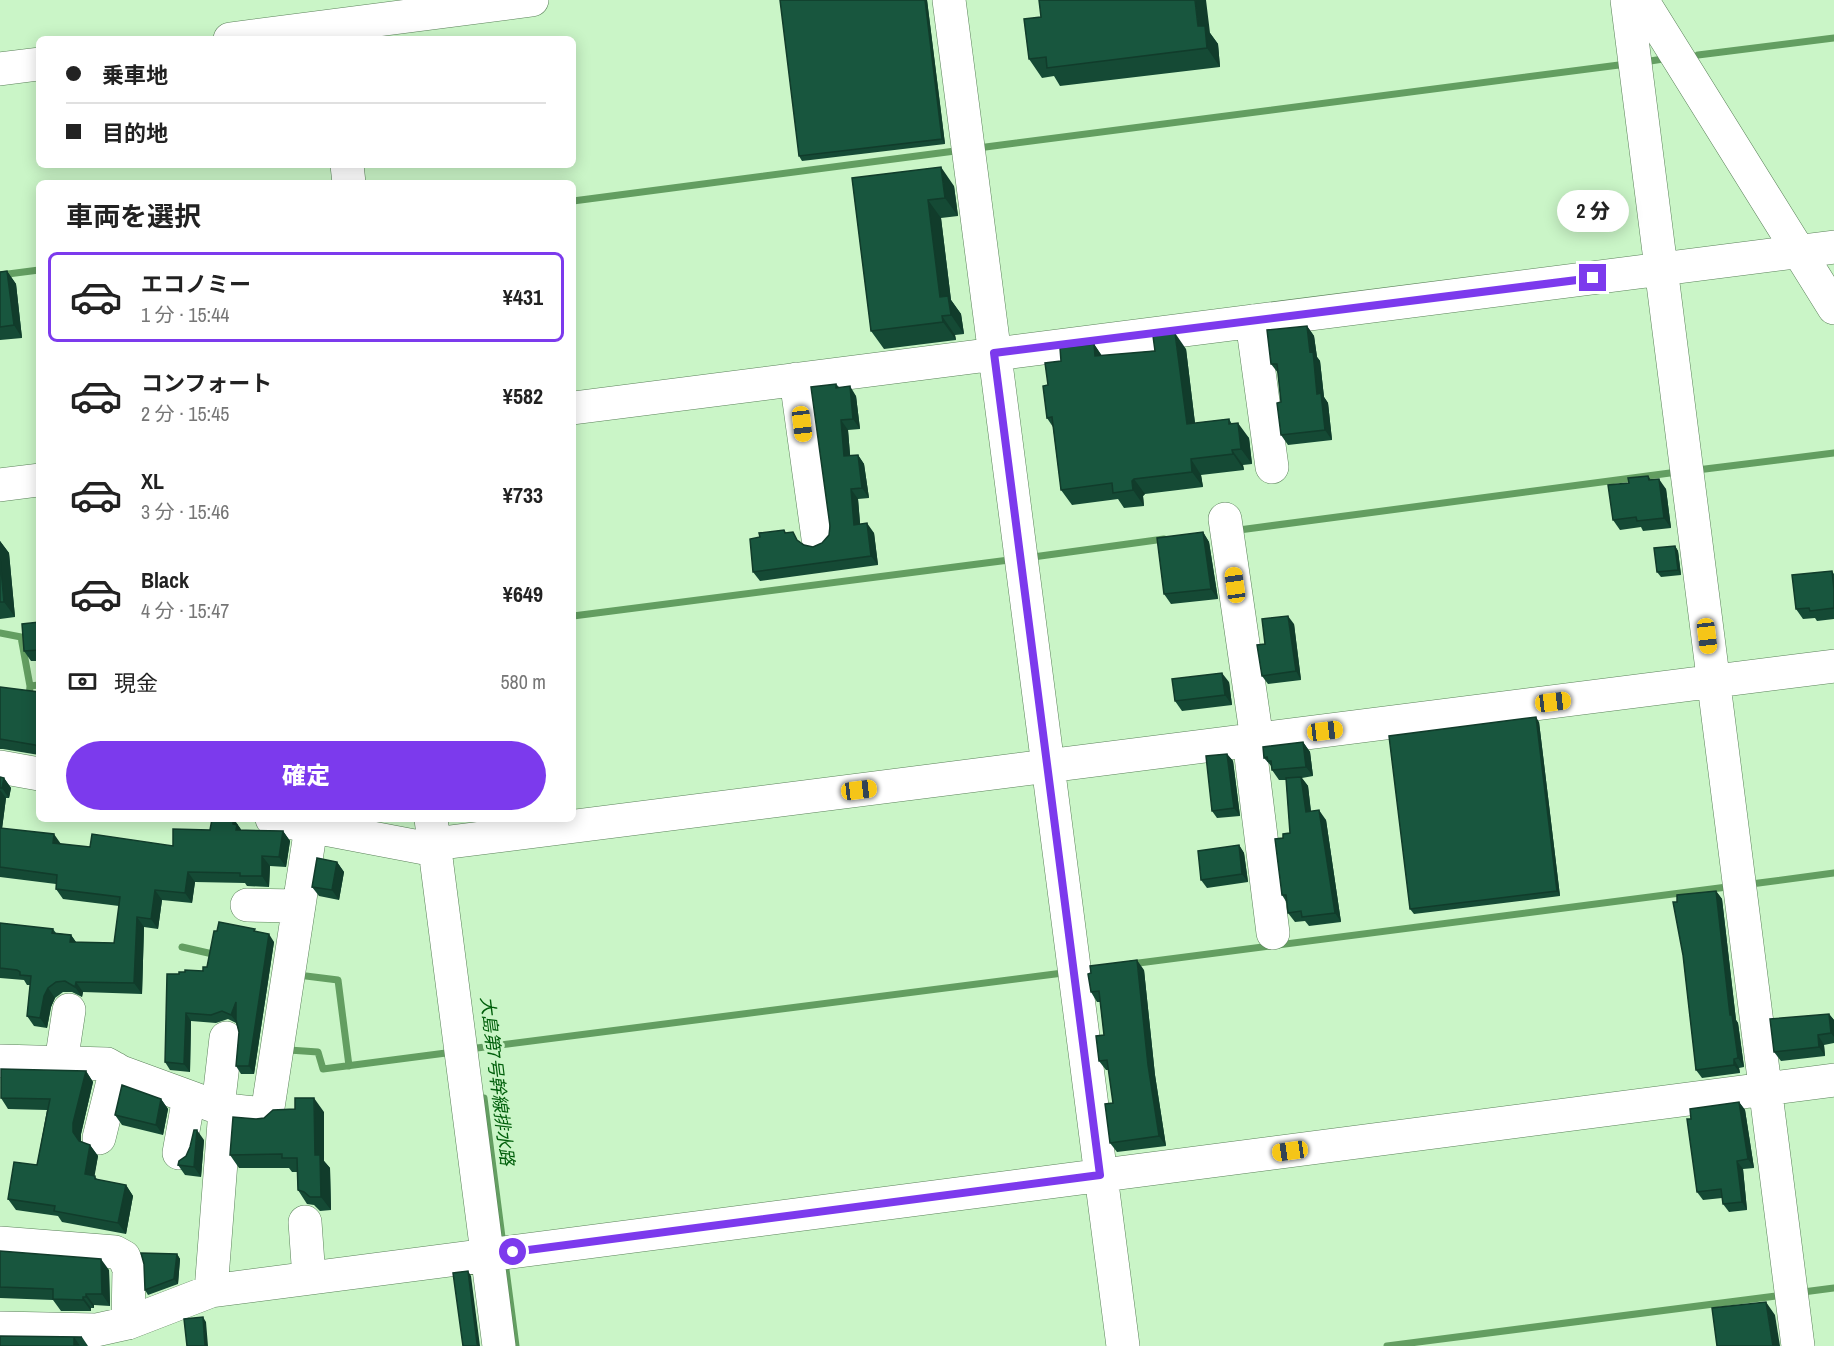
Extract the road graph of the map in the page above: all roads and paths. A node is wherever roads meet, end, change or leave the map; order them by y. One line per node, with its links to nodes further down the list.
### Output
1 (532, 0): 5 (street)
2 (949, 0): 14 (street)
3 (1627, 0): 11 (street)
4 (1642, 0): 10 (street)
5 (328, 22): 6 (street)
6 (247, 36)
7 (36, 64): 8 (street)
8 (0, 69)
9 (1834, 247): 10 (street)
10 (1799, 252): 11 (street); 12 (street)
11 (1661, 269): 13 (street); 23 (street)
12 (1834, 308)
13 (1252, 321): 14 (street); 17 (street)
14 (994, 353): 15 (street); 25 (street)
15 (796, 379): 16 (street); 21 (street)
16 (576, 408)
17 (1272, 467)
18 (36, 480): 19 (street)
19 (0, 485)
20 (1225, 519): 24 (street)
21 (818, 538)
22 (1834, 666): 23 (street)
23 (1712, 682): 24 (street); 40 (street)
24 (1253, 740): 25 (street); 33 (street)
25 (1047, 766): 30 (street); 44 (street)
26 (0, 767): 27 (street)
27 (36, 773)
28 (289, 822): 29 (street)
29 (311, 826): 30 (street); 32 (street)
30 (440, 839): 47 (street)
31 (247, 905): 32 (street)
32 (299, 906): 41 (street)
33 (1273, 933)
34 (69, 1010): 37 (street)
35 (226, 1038): 41 (street)
36 (0, 1061): 37 (street)
37 (61, 1063): 38 (street)
38 (116, 1069): 41 (street); 42 (street)
39 (1834, 1080): 40 (street)
40 (1764, 1089): 44 (street); 54 (street)
41 (211, 1105): 43 (street); 49 (street)
42 (99, 1138)
43 (179, 1153)
44 (1100, 1175): 47 (street); 53 (street)
45 (305, 1222): 48 (street)
46 (0, 1243): 50 (street)
47 (499, 1253): 48 (street); 52 (street)
48 (309, 1278): 49 (street)
49 (211, 1291): 50 (street)
50 (128, 1323): 51 (street)
51 (0, 1328)
52 (499, 1346)
53 (1123, 1346)
54 (1798, 1346)

